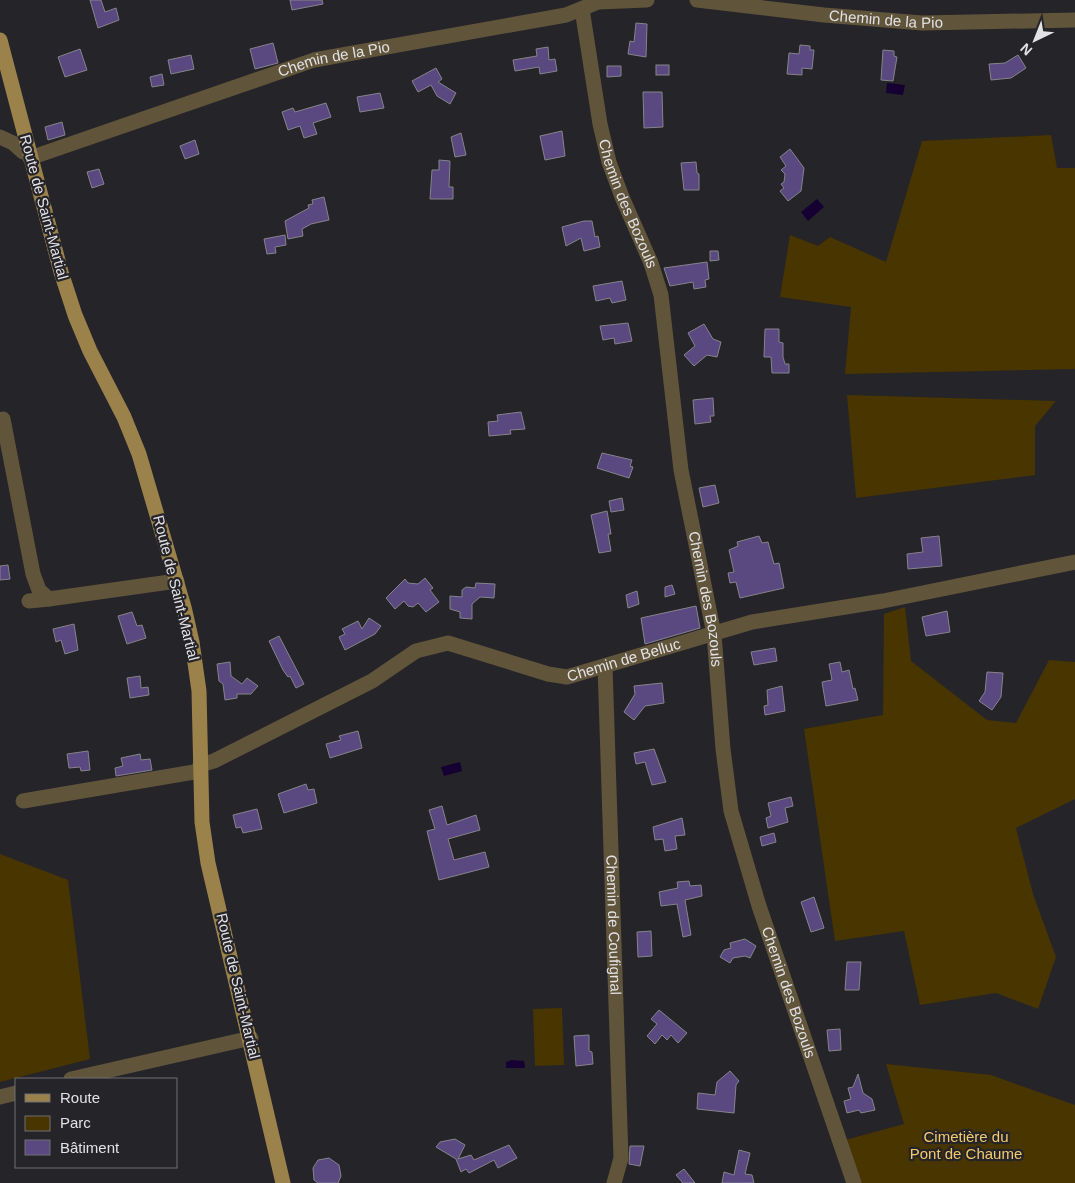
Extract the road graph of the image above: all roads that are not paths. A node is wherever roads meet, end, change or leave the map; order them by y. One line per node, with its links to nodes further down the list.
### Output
1 (647, 0): 3 (street, Chemin de la Pio)
2 (697, 0): 4 (street, Chemin de la Pio)
3 (582, 9): 7 (street, Chemin de la Pio); 13 (street, Chemin des Bozouls)
4 (1075, 20)
5 (0, 40): 7 (main road, Route de Saint-Martial)
6 (0, 137): 7 (street)
7 (29, 154): 10 (main road, Route de Saint-Martial)
8 (3, 419): 11 (street)
9 (1075, 562): 13 (street, Chemin de Belluc)
10 (177, 581): 11 (street); 15 (main road, Route de Saint-Martial)
11 (49, 599): 12 (street)
12 (29, 601)
13 (714, 634): 14 (street, Chemin de Belluc); 23 (street, Chemin des Bozouls)
14 (605, 666): 15 (street, Chemin de Belluc); 22 (street, Chemin de Coufignal)
15 (200, 768): 16 (street, Chemin de Belluc); 17 (main road, Route de Saint-Martial)
16 (23, 802)
17 (251, 1038): 18 (street); 21 (main road, Route de Saint-Martial)
18 (75, 1078)
19 (15, 1093): 20 (street)
20 (0, 1097)
21 (283, 1183)
22 (614, 1183)
23 (854, 1183)

